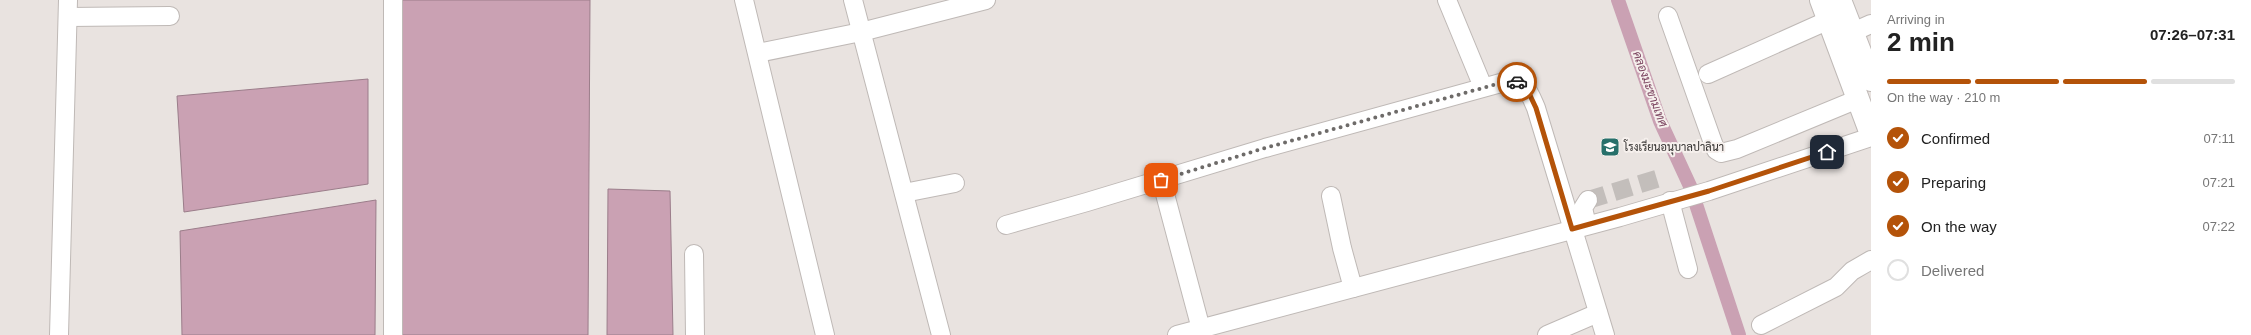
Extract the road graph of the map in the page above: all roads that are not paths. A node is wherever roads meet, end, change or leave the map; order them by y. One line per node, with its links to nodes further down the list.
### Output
1 (393, 0): 35 (street)
2 (744, 0): 13 (street)
3 (853, 0): 12 (street)
4 (986, 0): 12 (street)
5 (1447, 0): 16 (street)
6 (1840, 0): 11 (main road)
7 (68, 8): 9 (street); 34 (street)
8 (1825, 10): 14 (street); 17 (main road)
9 (170, 16)
10 (1668, 16): 17 (street)
11 (1862, 28): 15 (main road)
12 (861, 32): 13 (street); 21 (street)
13 (758, 53): 37 (street)
14 (1708, 74)
15 (1871, 80)
16 (1483, 87): 19 (street); 26 (street)
17 (1858, 99): 18 (main road)
18 (1871, 135): 24 (street)
19 (1161, 180): 25 (street); 33 (street)
20 (955, 183): 21 (street)
21 (904, 193): 38 (street)
22 (1331, 196): 30 (street)
23 (1588, 200): 26 (street)
24 (1675, 200): 26 (street); 29 (street)
25 (1006, 225)
26 (1579, 227): 30 (street); 31 (street)
27 (694, 254): 36 (street)
28 (1871, 260): 32 (street)
29 (1688, 269)
30 (1353, 288): 33 (street)
31 (1598, 314): 40 (street); 41 (street)
32 (1761, 325)
33 (1211, 330): 39 (street)
34 (59, 335)
35 (393, 335)
36 (695, 335)
37 (825, 335)
38 (941, 335)
39 (1176, 335)
40 (1547, 335)
41 (1605, 335)

